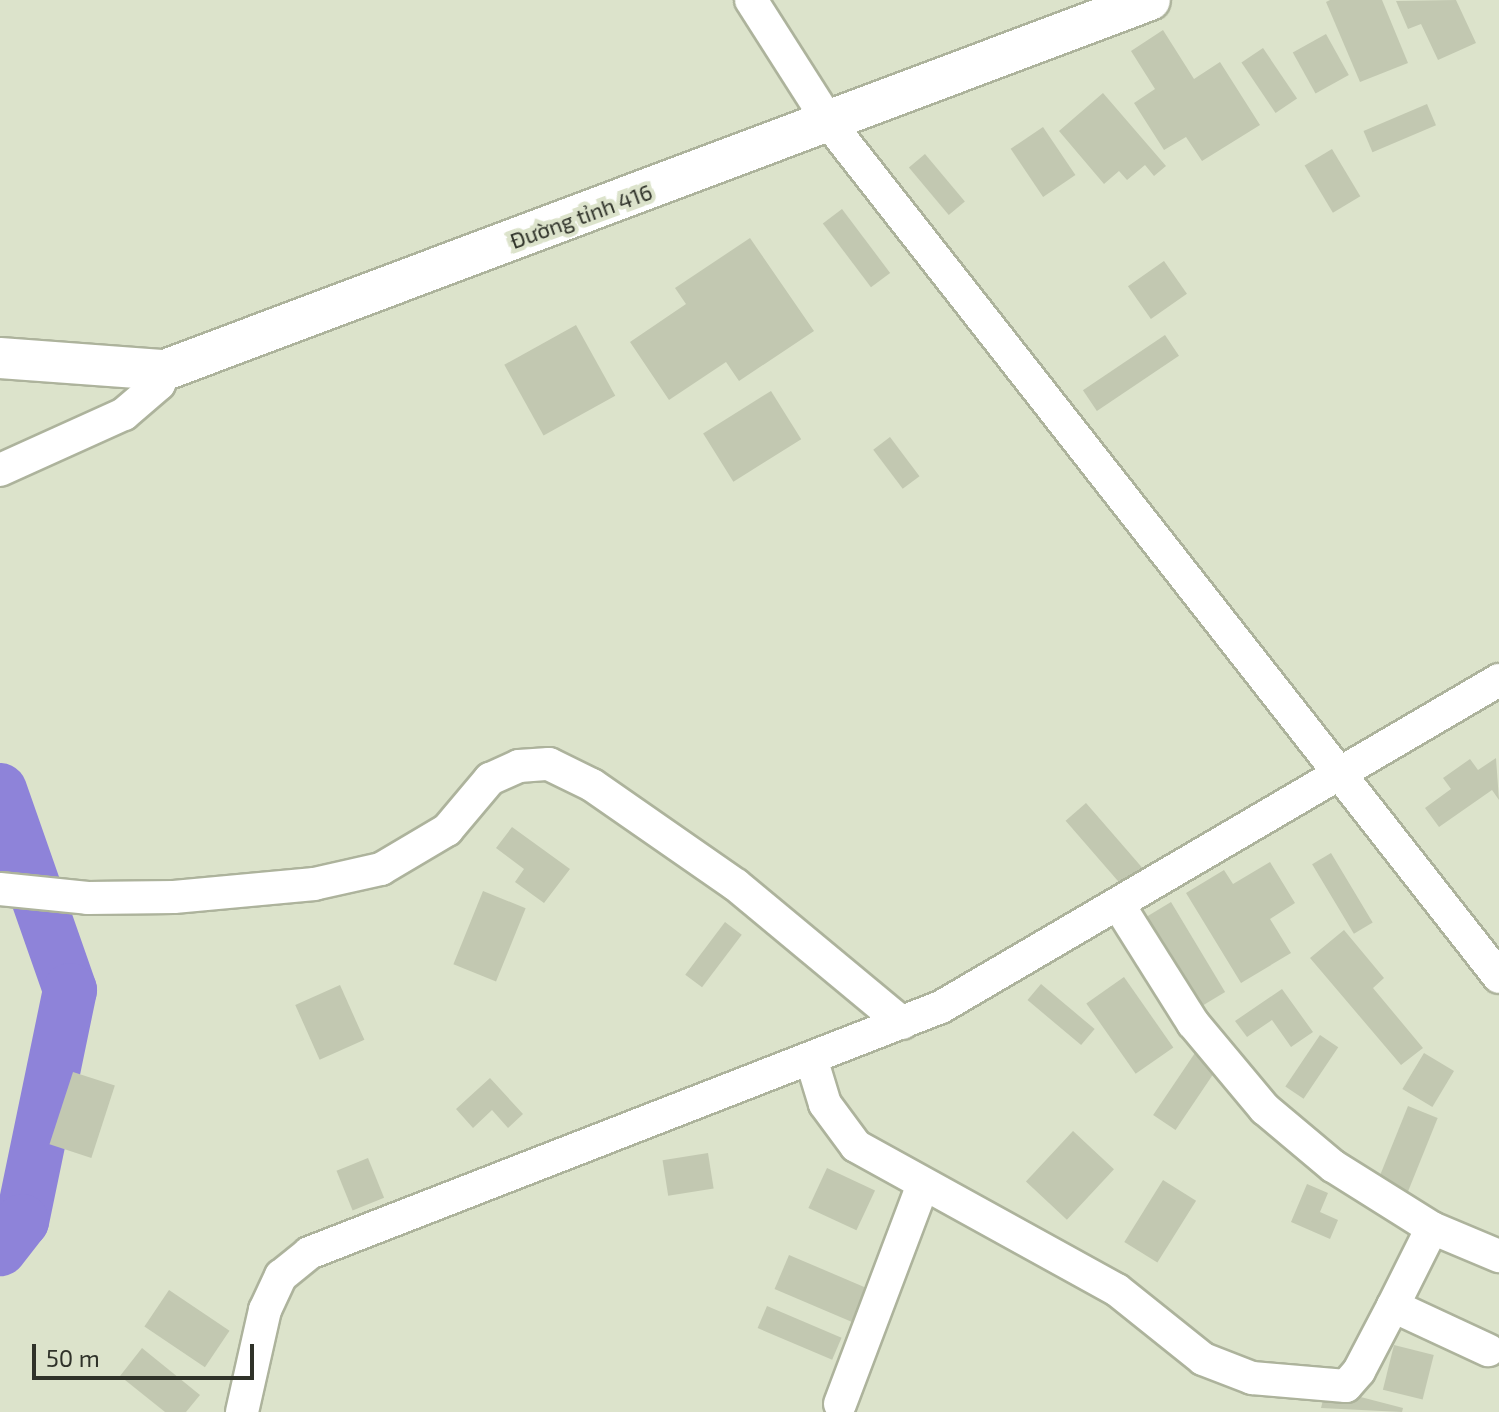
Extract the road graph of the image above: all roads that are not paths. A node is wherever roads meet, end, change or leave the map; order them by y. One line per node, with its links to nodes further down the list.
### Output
1 (751, 0): 3 (street)
2 (1150, 0): 3 (main road, Đường tỉnh 416)
3 (830, 124): 5 (main road, Đường tỉnh 416); 8 (street)
4 (0, 358): 5 (main road, Đường tỉnh 416)
5 (165, 370): 6 (street)
6 (0, 470)
7 (1499, 680): 8 (street)
8 (1341, 775): 10 (street); 11 (street)
9 (0, 889): 12 (street)
10 (1118, 904): 12 (street); 15 (street)
11 (1499, 977)
12 (902, 1023): 13 (street)
13 (811, 1058): 14 (street); 20 (street)
14 (923, 1184): 17 (street); 19 (street)
15 (1432, 1228): 16 (street); 17 (street)
16 (1499, 1256)
17 (1393, 1306): 18 (street)
18 (1488, 1350)
19 (840, 1404)
20 (242, 1412)

